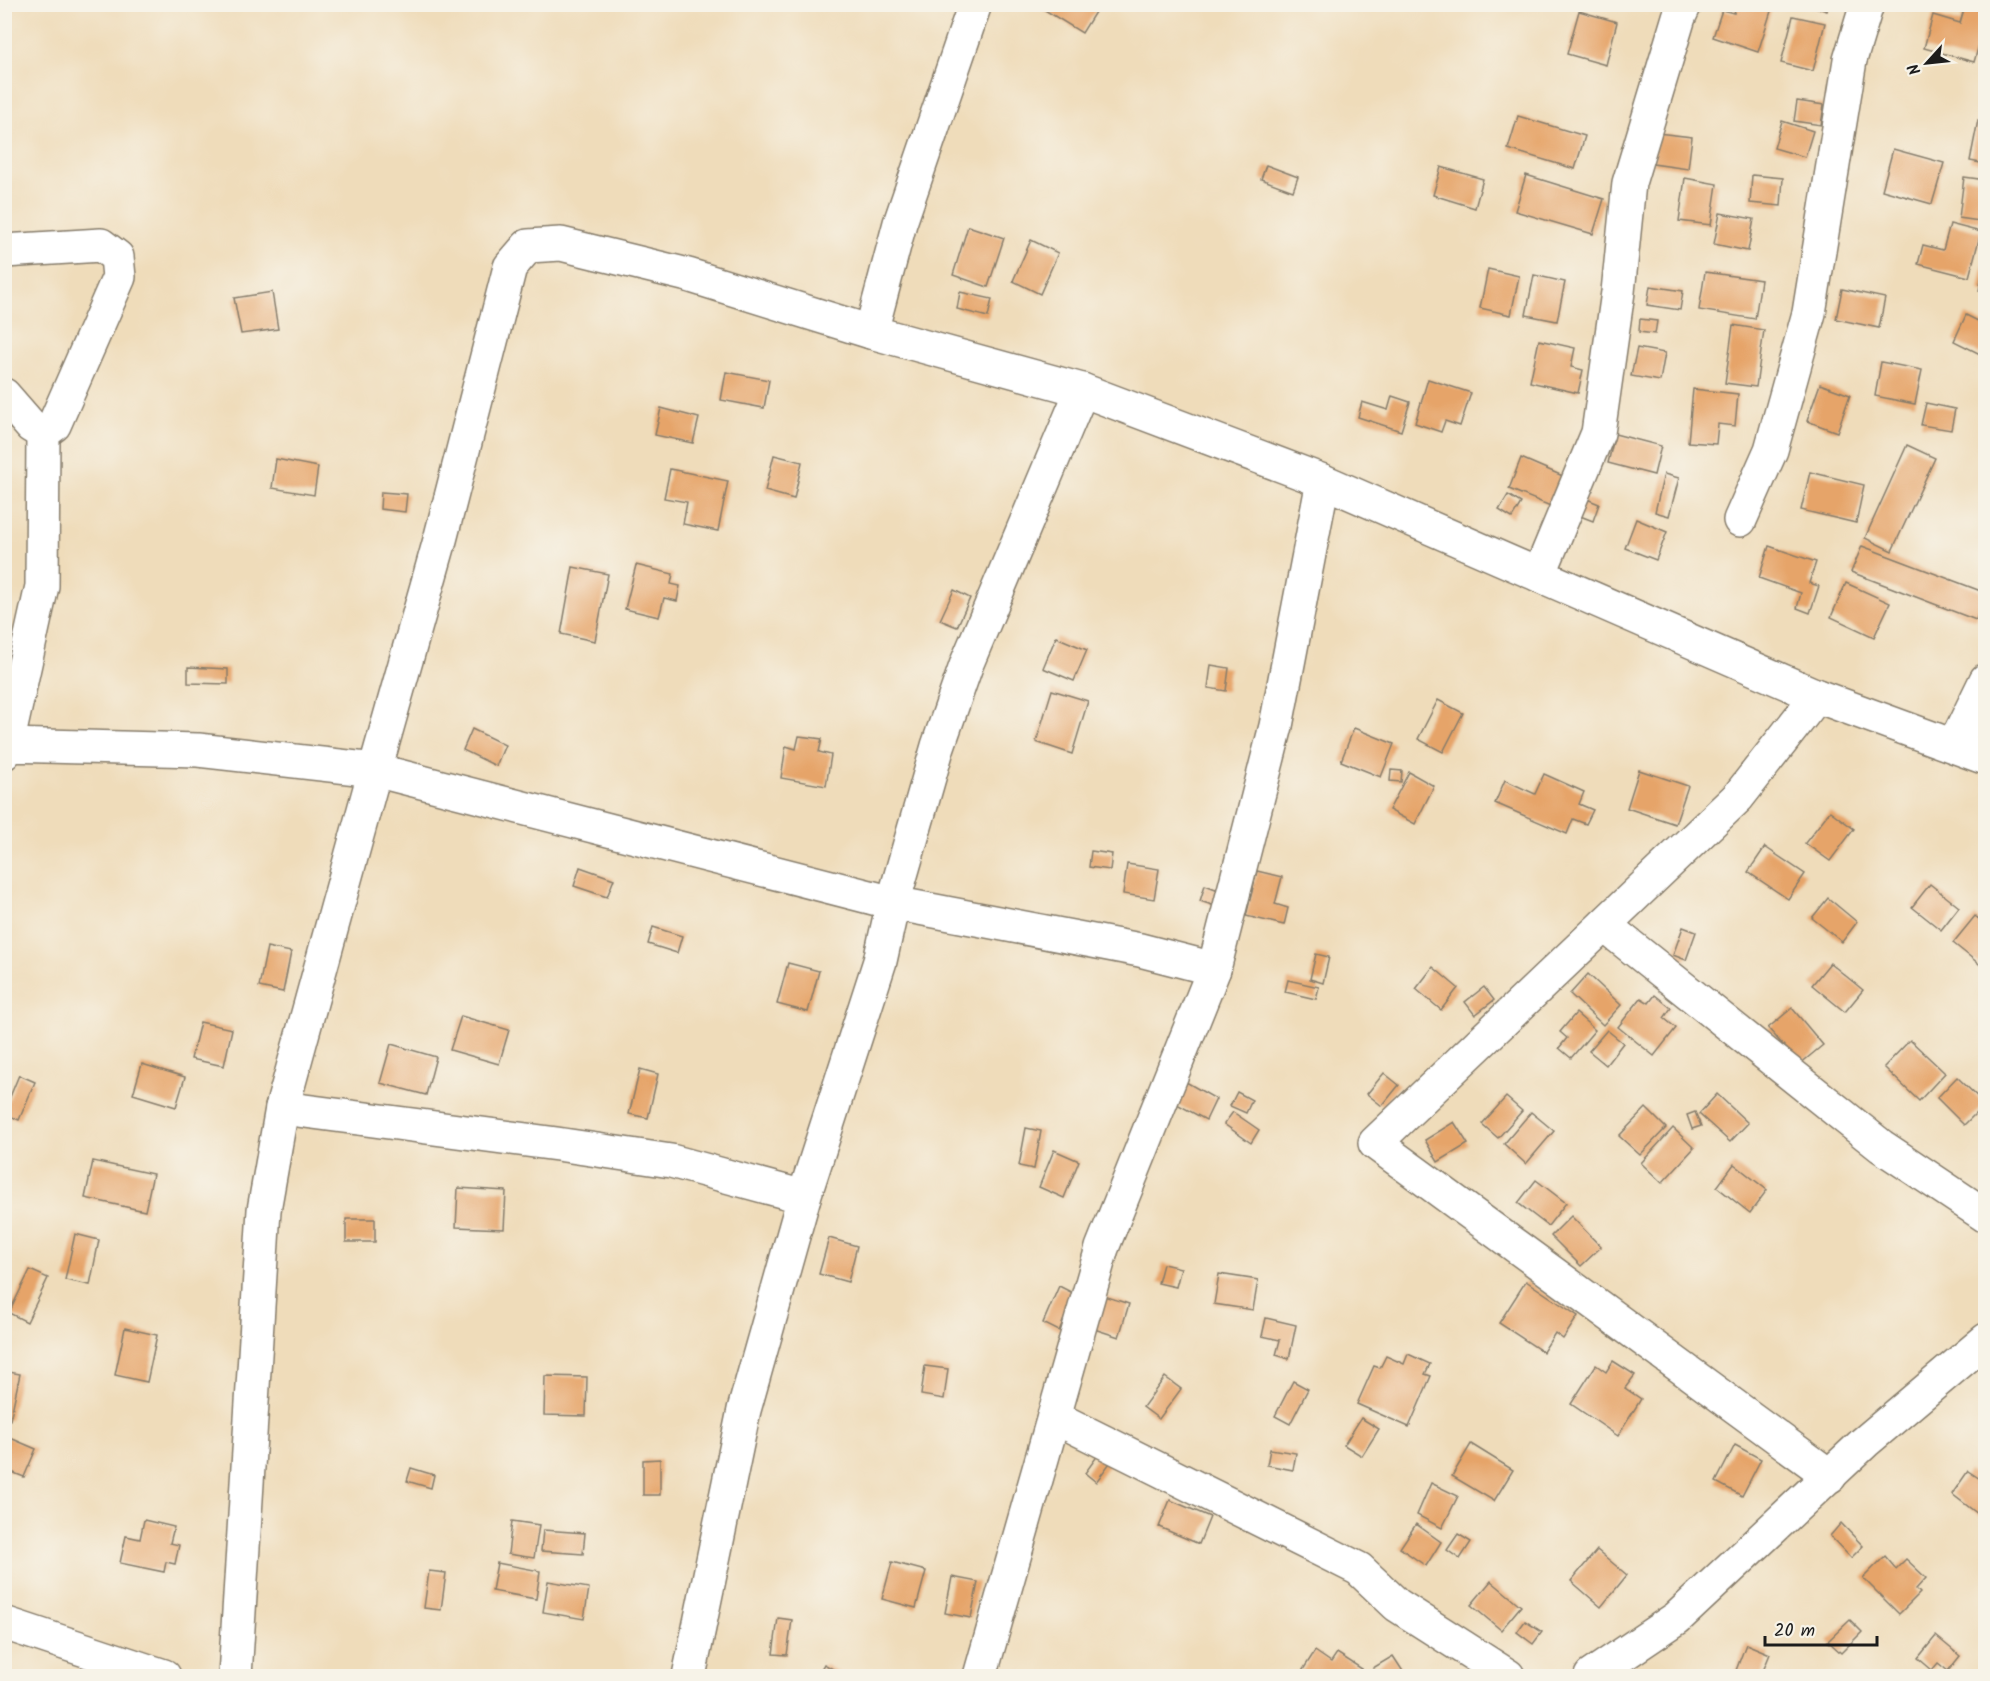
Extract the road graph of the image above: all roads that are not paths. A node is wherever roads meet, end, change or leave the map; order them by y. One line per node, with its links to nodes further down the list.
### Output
1 (975, 4): 5 (street)
2 (1685, 4): 11 (street)
3 (1867, 4): 10 (street)
4 (4, 251): 8 (street)
5 (871, 332): 6 (street); 17 (street)
6 (1082, 390): 9 (street); 18 (street)
7 (4, 395): 8 (street)
8 (43, 434): 15 (street)
9 (1323, 481): 11 (street); 20 (street)
10 (1740, 520)
11 (1539, 575): 13 (street)
12 (1986, 680): 14 (street)
13 (1817, 696): 14 (street); 19 (street)
14 (1954, 746): 16 (street)
15 (6, 749): 17 (street)
16 (1986, 758)
17 (375, 770): 18 (street); 21 (street)
18 (893, 903): 20 (street); 22 (street)
19 (1604, 925): 23 (street); 26 (street)
20 (1214, 969): 25 (street)
21 (282, 1108): 22 (street); 29 (street)
22 (804, 1197): 30 (street)
23 (1986, 1216)
24 (1986, 1340): 26 (street)
25 (1054, 1417): 31 (street); 32 (street)
26 (1830, 1476): 33 (street)
27 (4, 1623): 28 (street)
28 (164, 1677)
29 (235, 1677)
30 (689, 1677)
31 (980, 1677)
32 (1508, 1677)
33 (1591, 1677)

